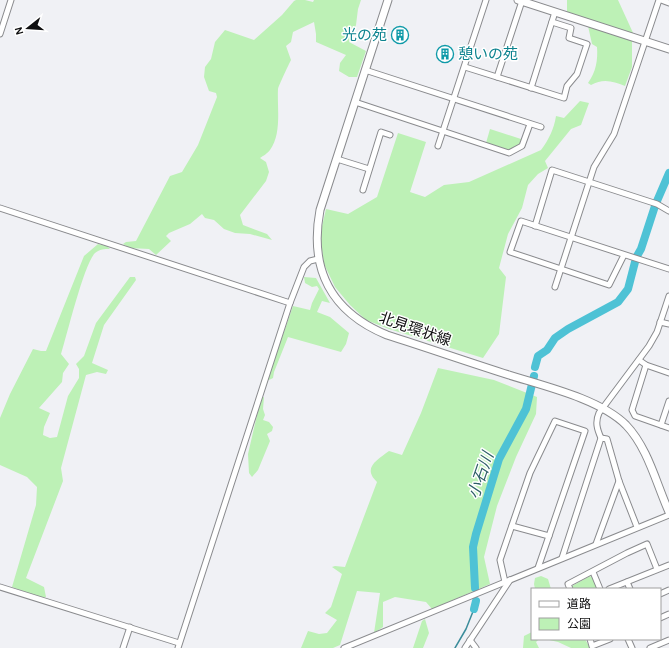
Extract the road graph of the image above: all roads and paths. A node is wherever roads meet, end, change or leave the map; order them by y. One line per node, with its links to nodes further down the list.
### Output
1 (11, 0): 9 (street)
2 (388, 0): 13 (main road, 北見環状線)
3 (486, 0): 12 (street)
4 (660, 0): 6 (street); 10 (street)
5 (520, 1): 7 (main road); 14 (street)
6 (669, 3)
7 (555, 12): 8 (street); 10 (main road)
8 (552, 22): 15 (street); 15 (street)
9 (0, 34)
10 (645, 42): 11 (main road); 25 (street)
11 (669, 49)
12 (465, 67): 14 (street); 16 (street)
13 (365, 70): 16 (street); 17 (main road, 北見環状線)
14 (497, 77): 15 (street)
15 (531, 88)
16 (454, 98): 18 (street); 20 (street)
17 (355, 102): 20 (street); 23 (main road, 北見環状線)
18 (530, 124): 19 (street); 20 (street)
19 (541, 127)
20 (443, 132): 22 (street)
21 (390, 135): 24 (street)
22 (438, 146)
23 (337, 158): 24 (street); 32 (main road, 北見環状線)
24 (369, 169): 26 (street)
25 (589, 182): 28 (street); 29 (street); 30 (street)
26 (363, 190)
27 (0, 208): 37 (street)
28 (669, 211)
29 (535, 226): 30 (street); 33 (street)
30 (570, 237): 31 (street); 33 (street)
31 (624, 255): 33 (street); 34 (street)
32 (318, 259): 37 (street); 44 (main road, 北見環状線)
33 (560, 269): 35 (street)
34 (669, 269)
35 (555, 287)
36 (669, 296): 38 (street)
37 (290, 303): 73 (street)
38 (660, 322): 39 (street); 40 (street)
39 (669, 324)
40 (639, 360): 41 (street); 44 (street)
41 (646, 365): 42 (street); 45 (street)
42 (669, 373)
43 (669, 401): 45 (street)
44 (603, 408): 47 (street); 49 (main road, 北見環状線)
45 (661, 425): 46 (street)
46 (669, 428)
47 (601, 438): 48 (street); 55 (street)
48 (618, 481): 52 (street); 54 (street)
49 (669, 512)
50 (669, 515): 52 (street)
51 (512, 526): 53 (street); 53 (street); 61 (street)
52 (637, 527): 54 (street)
53 (549, 536): 57 (street)
54 (596, 544): 55 (street)
55 (562, 558): 57 (street)
56 (669, 565): 58 (street)
57 (538, 568): 60 (street)
58 (657, 569): 59 (street); 62 (street)
59 (593, 572): 64 (street); 65 (street)
60 (511, 579): 61 (street); 69 (street)
61 (505, 582): 75 (street)
62 (627, 582): 66 (street); 67 (street)
63 (0, 587): 68 (street)
64 (570, 588)
65 (600, 588)
66 (612, 588)
67 (630, 588)
68 (130, 627): 73 (street); 74 (street)
69 (470, 640): 76 (street); 77 (street)
70 (590, 640): 71 (street)
71 (607, 640)
72 (669, 640): 78 (street)
73 (178, 646)
74 (123, 648)
75 (344, 648)
76 (465, 648)
77 (476, 648)
78 (650, 648)

